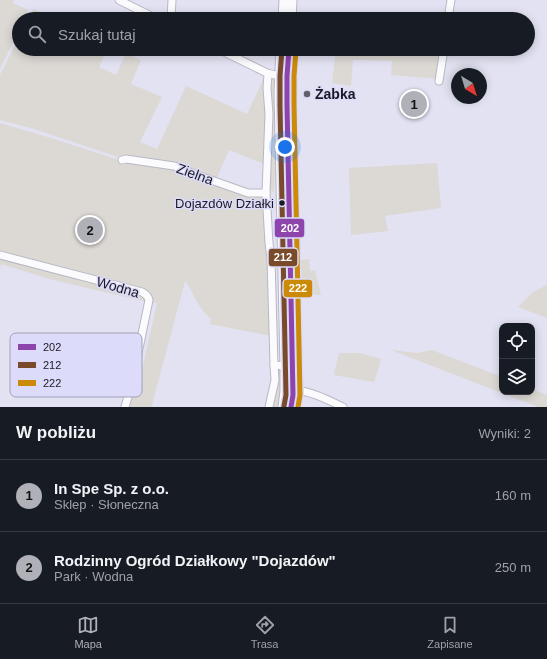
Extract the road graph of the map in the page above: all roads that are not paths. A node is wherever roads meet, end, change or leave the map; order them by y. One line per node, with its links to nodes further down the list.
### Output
1 (119, 0): 6 (street)
2 (172, 0): 7 (street)
3 (284, 0): 8 (main road)
4 (292, 0): 9 (main road)
5 (451, 0): 10 (street)
6 (143, 12)
7 (171, 12)
8 (283, 12)
9 (291, 12)
10 (449, 12)
11 (232, 56): 15 (street)
12 (280, 56): 16 (main road)
13 (288, 56): 21 (main road)
14 (443, 56): 17 (street)
15 (268, 74): 16 (street); 19 (street)
16 (279, 76): 21 (main road)
17 (438, 81)
18 (122, 160): 19 (street, Zielna)
19 (266, 193): 23 (street)
20 (0, 255): 22 (street, Wodna)
21 (286, 284): 24 (main road); 25 (main road)
22 (142, 334)
23 (274, 365): 24 (street); 28 (street)
24 (285, 366): 29 (main road)
25 (292, 390): 30 (main road); 31 (street)
26 (128, 397): 27 (street, Wodna)
27 (125, 407)
28 (269, 407)
29 (283, 407)
30 (291, 407)
31 (343, 407)

